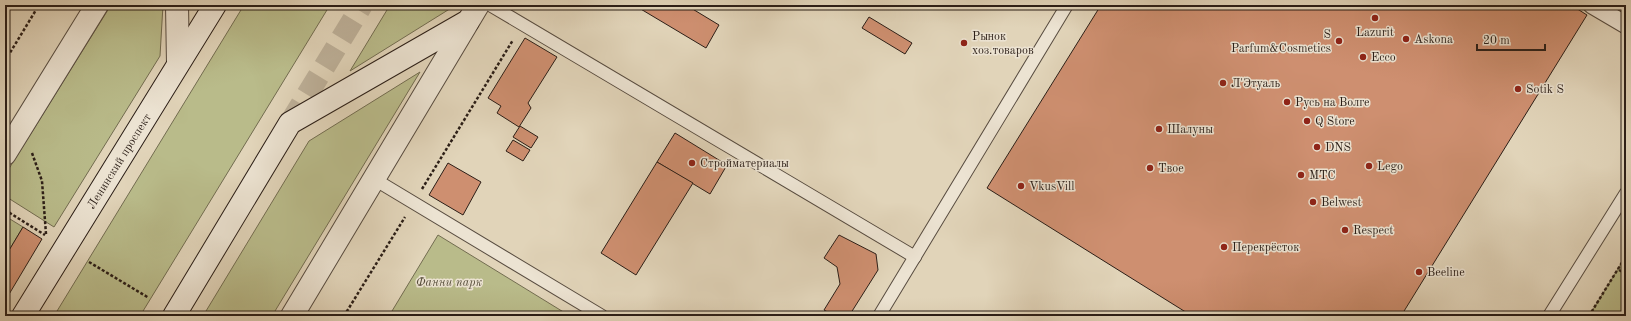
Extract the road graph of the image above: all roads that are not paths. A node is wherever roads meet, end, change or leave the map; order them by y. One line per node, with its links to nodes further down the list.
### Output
1 (97, 5): 10 (main road)
2 (177, 5): 9 (main road)
3 (215, 5): 9 (main road, Ленинский проспект)
4 (490, 5): 13 (lane)
5 (1068, 5): 13 (lane)
6 (1592, 5): 8 (street)
7 (473, 13): 11 (main road); 15 (main road)
8 (1626, 25)
9 (178, 64): 14 (main road, Ленинский проспект)
10 (5, 154)
11 (374, 179): 16 (main road); 17 (lane)
12 (1626, 193): 19 (lane)
13 (915, 257): 18 (lane)
14 (23, 316)
15 (174, 316)
16 (292, 316)
17 (602, 316)
18 (879, 316)
19 (1549, 316)

